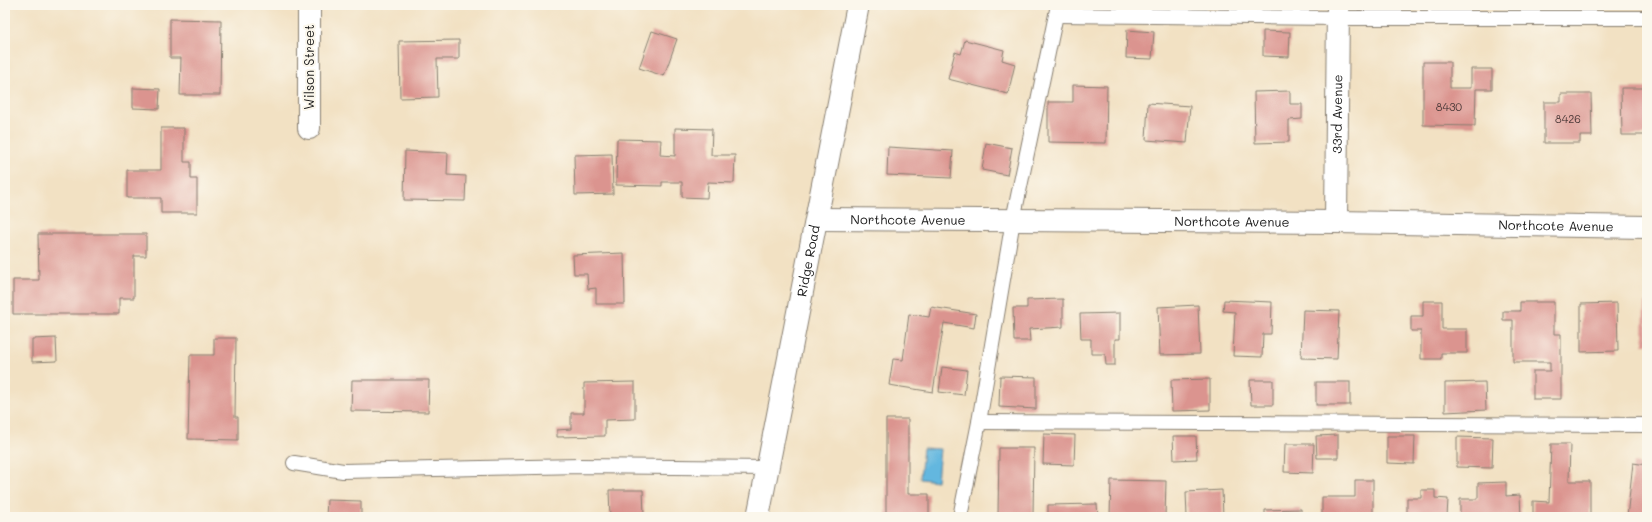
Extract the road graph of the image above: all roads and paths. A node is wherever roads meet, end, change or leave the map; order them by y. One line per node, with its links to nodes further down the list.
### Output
1 (309, 5): 6 (street, Wilson Street)
2 (858, 5): 7 (street, Ridge Road)
3 (1057, 10): 4 (lane); 8 (lane)
4 (1338, 11): 5 (lane); 9 (street, 33rd Avenue)
5 (1647, 18)
6 (309, 128)
7 (816, 219): 8 (street, Northcote Avenue); 14 (street, Ridge Road)
8 (1013, 220): 9 (street, Northcote Avenue); 11 (lane)
9 (1336, 222): 10 (street, Northcote Avenue)
10 (1647, 227)
11 (979, 422): 12 (lane); 16 (lane)
12 (1647, 425)
13 (294, 462): 14 (lane)
14 (768, 468): 15 (street, Ridge Road)
15 (758, 517)
16 (960, 517)

